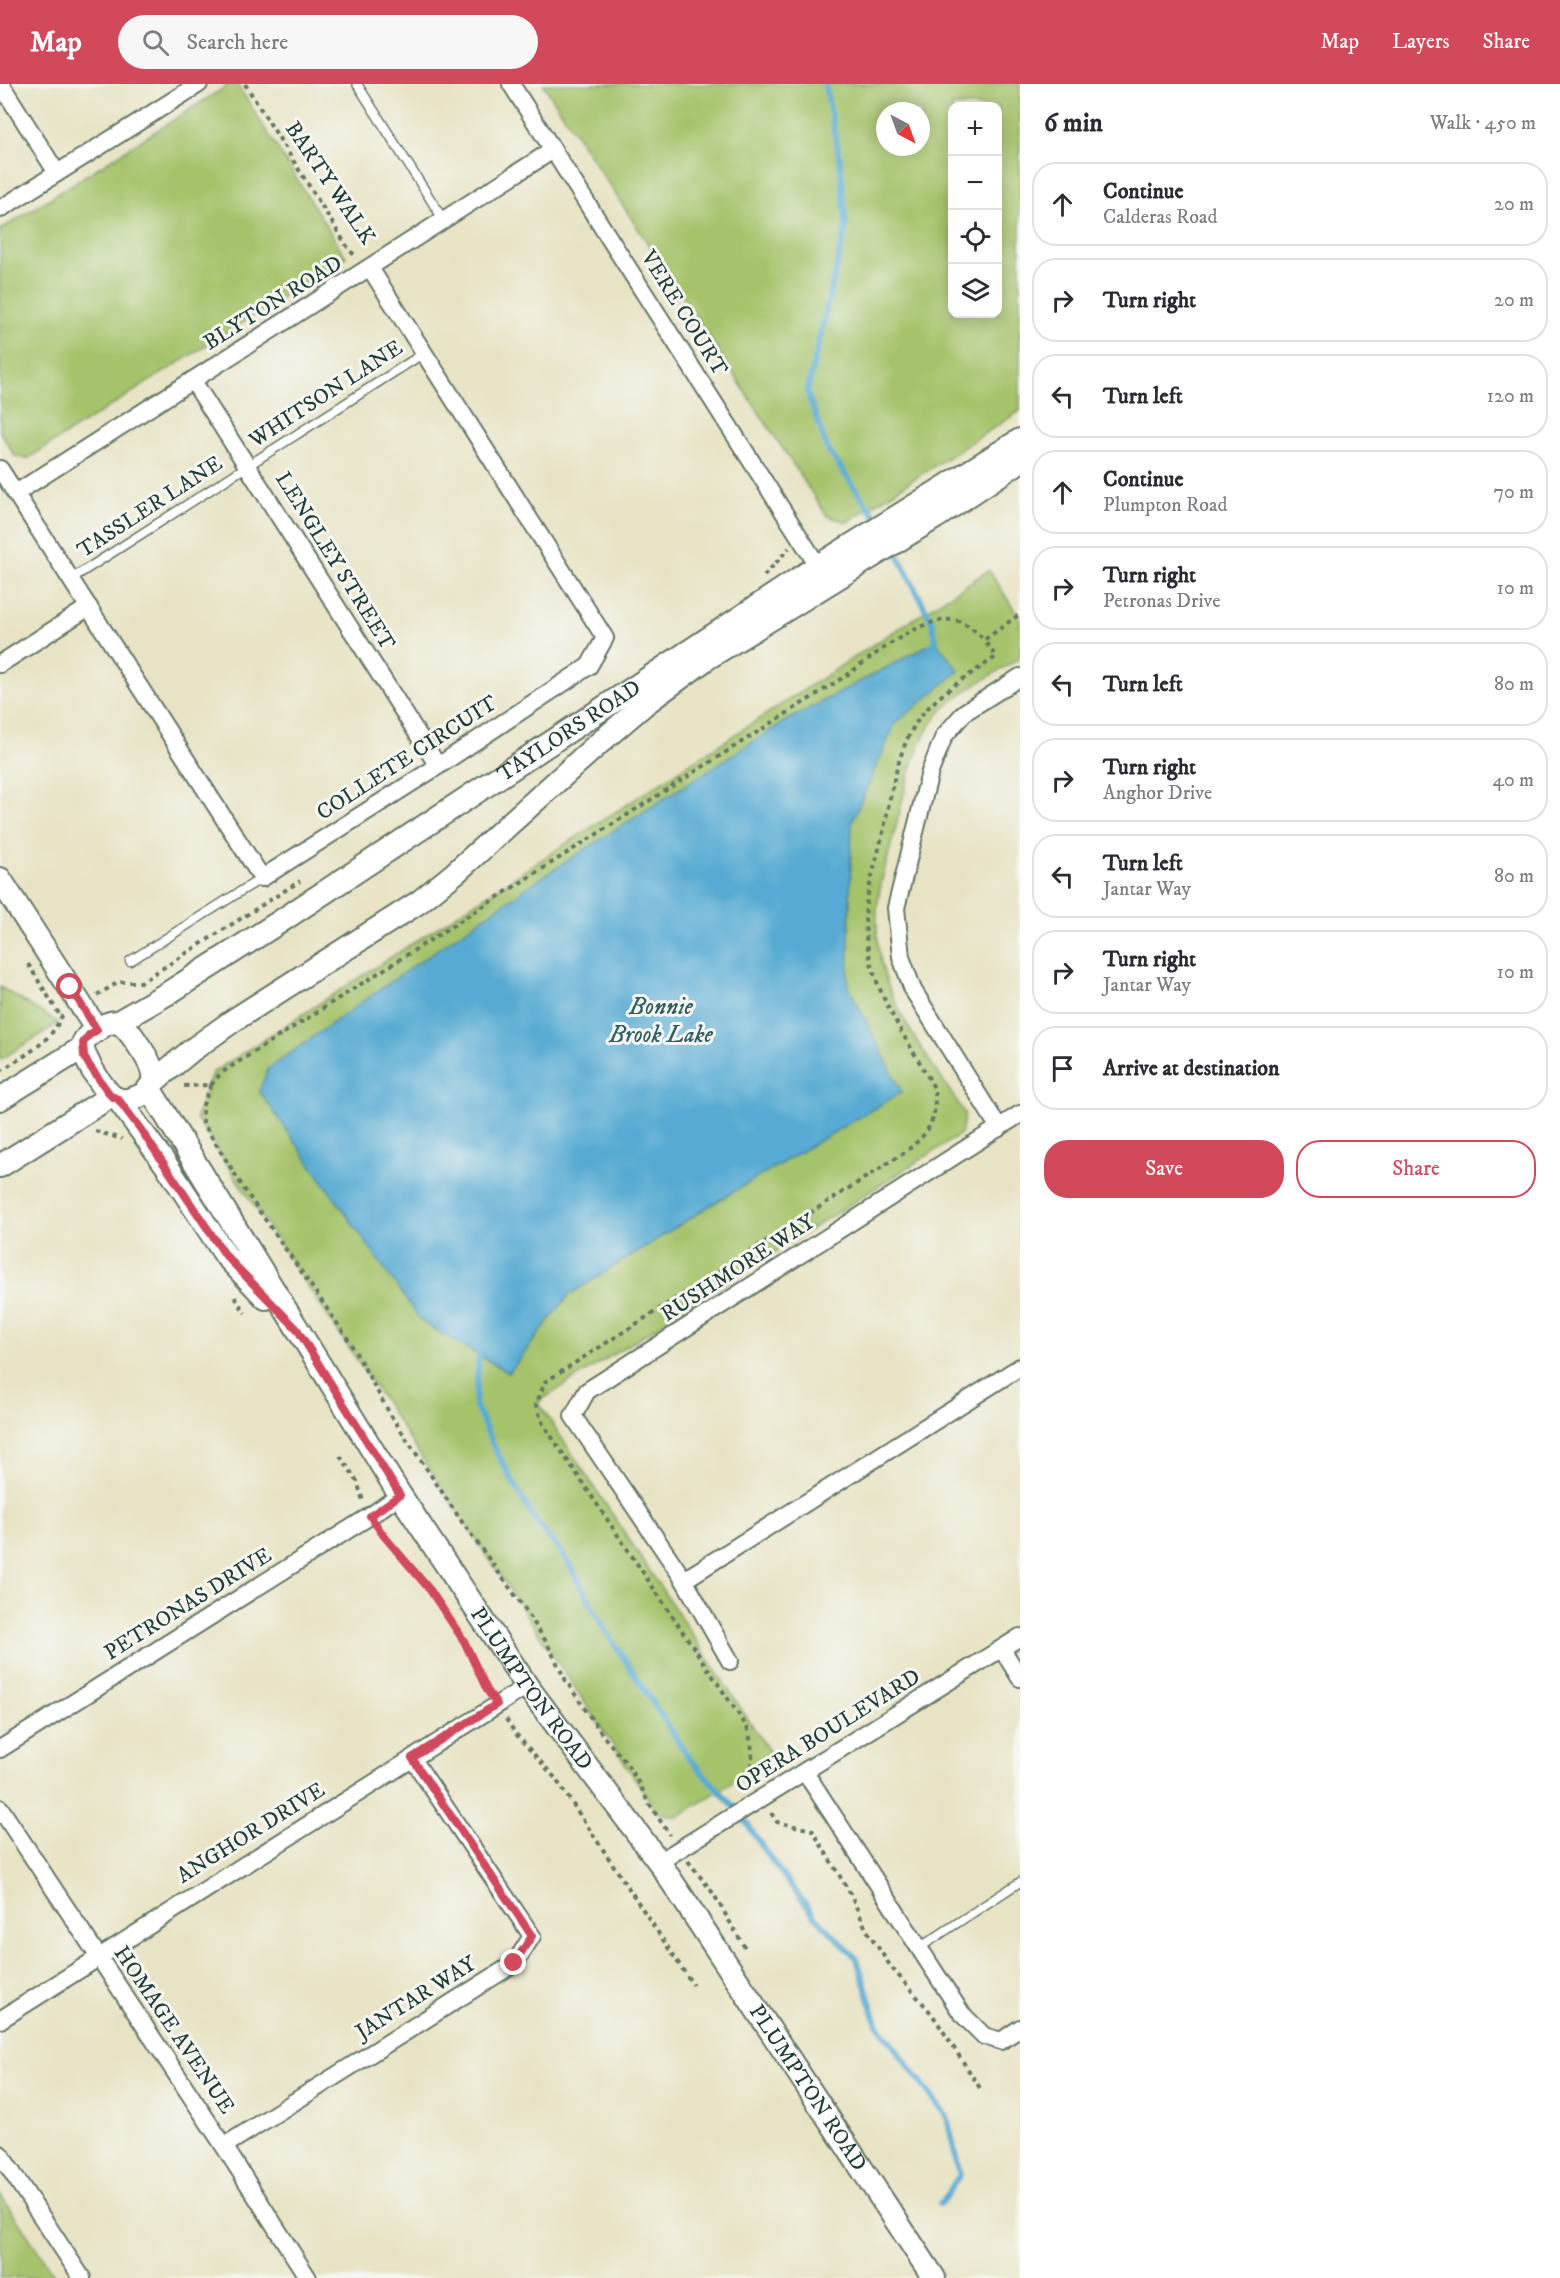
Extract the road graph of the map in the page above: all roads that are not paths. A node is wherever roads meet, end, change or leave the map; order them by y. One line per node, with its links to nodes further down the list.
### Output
1 (199, 84): 6 (street)
2 (357, 84): 8 (lane)
3 (511, 84): 5 (street, VERE COURT)
4 (2, 86): 6 (street)
5 (553, 150): 8 (street, BLYTON ROAD); 17 (street, VERE COURT)
6 (57, 173): 7 (street)
7 (0, 209)
8 (443, 219): 9 (street, BLYTON ROAD)
9 (370, 268): 10 (street, COLLETE CIRCUIT); 11 (street, BLYTON ROAD)
10 (424, 353): 14 (lane, WHITSON LANE); 22 (street, COLLETE CIRCUIT)
11 (193, 381): 14 (street, LENGLEY STREET); 16 (street, BLYTON ROAD)
12 (1020, 440): 17 (street, TAYLORS ROAD)
13 (1020, 461): 29 (street)
14 (247, 466): 18 (lane, TASSLER LANE); 22 (street, LENGLEY STREET)
15 (0, 469): 16 (street)
16 (16, 493): 18 (street)
17 (818, 566): 26 (street, TAYLORS ROAD)
18 (71, 579): 19 (street)
19 (89, 607): 20 (street); 23 (street)
20 (0, 664)
21 (1020, 678): 33 (street)
22 (438, 766): 23 (street, COLLETE CIRCUIT)
23 (262, 878): 25 (lane)
24 (0, 879): 27 (street)
25 (130, 961)
26 (118, 1022): 27 (street); 29 (street)
27 (97, 1030): 28 (street)
28 (82, 1048): 30 (street); 31 (street)
29 (151, 1085): 30 (street); 35 (street, PLUMPTON ROAD)
30 (115, 1097): 34 (street); 35 (street)
31 (0, 1099)
32 (1020, 1114): 33 (street)
33 (999, 1128): 38 (street, RUSHMORE WAY)
34 (0, 1166)
35 (297, 1329): 37 (street, PLUMPTON ROAD)
36 (1020, 1367): 38 (street)
37 (400, 1495): 43 (street, PLUMPTON ROAD); 44 (street, PETRONAS DRIVE)
38 (684, 1580): 41 (street)
39 (1020, 1637): 40 (street, OPERA BOULEVARD)
40 (1002, 1649): 42 (street); 46 (street, OPERA BOULEVARD)
41 (730, 1661)
42 (1020, 1678)
43 (527, 1686): 45 (street, ANGHOR DRIVE); 48 (street, PLUMPTON ROAD)
44 (0, 1749)
45 (412, 1758): 51 (street, ANGHOR DRIVE); 54 (street, JANTAR WAY)
46 (804, 1772): 48 (street, OPERA BOULEVARD); 50 (street)
47 (0, 1808): 51 (street, HOMAGE AVENUE)
48 (659, 1862): 58 (street, PLUMPTON ROAD)
49 (1020, 1882): 50 (lane)
50 (919, 1948): 53 (street)
51 (98, 1956): 52 (street, ANGHOR DRIVE); 54 (street, HOMAGE AVENUE)
52 (0, 2020)
53 (1020, 2028)
54 (224, 2146): 57 (street, HOMAGE AVENUE)
55 (0, 2154): 56 (street)
56 (82, 2278)
57 (308, 2278)
58 (934, 2278)

